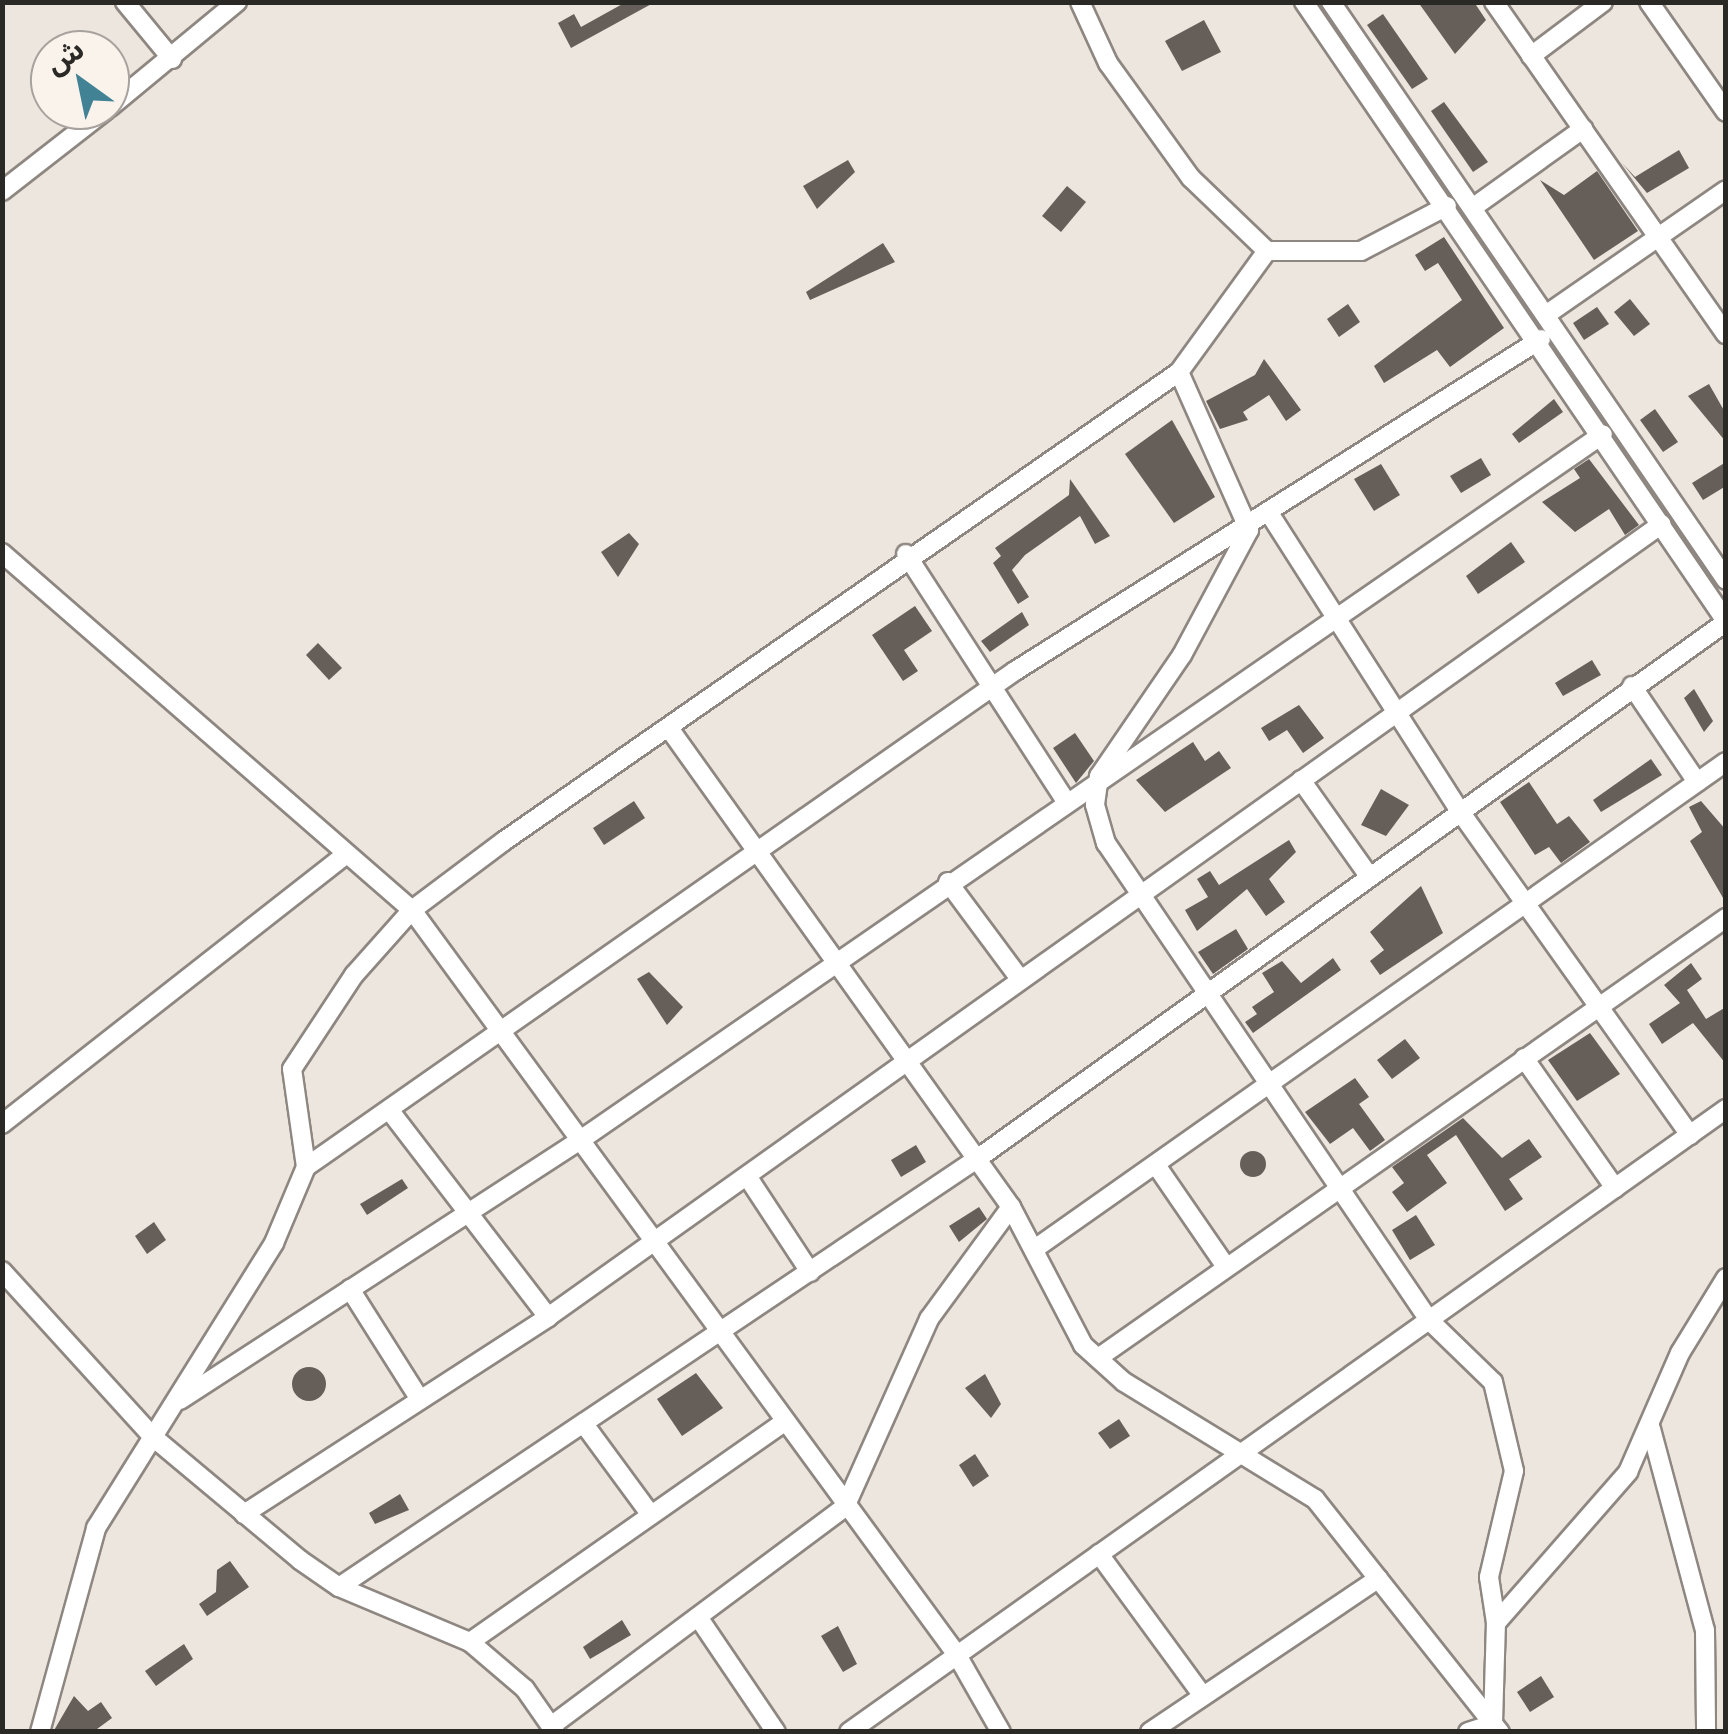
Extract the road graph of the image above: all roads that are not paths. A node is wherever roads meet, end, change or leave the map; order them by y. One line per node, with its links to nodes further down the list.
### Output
1 (125, 2): 10 (street)
2 (237, 2): 10 (street)
3 (1080, 2): 20 (street)
4 (1304, 2): 17 (street)
5 (1494, 2): 9 (street)
6 (1603, 2): 9 (street)
7 (1649, 2): 12 (street)
8 (1340, 6): 18 (street)
9 (1531, 56): 13 (street)
10 (172, 59): 11 (street)
11 (130, 91)
12 (1726, 112)
13 (1583, 129): 18 (street); 19 (street)
14 (80, 130): 16 (street)
15 (1726, 190): 19 (street)
16 (2, 191)
17 (1448, 206): 20 (street); 23 (street)
18 (1475, 206): 21 (street)
19 (1659, 236): 21 (street); 22 (street)
20 (1267, 252): 24 (street)
21 (1550, 312): 31 (street)
22 (1726, 334)
23 (1541, 339): 25 (street); 26 (street)
24 (1179, 372): 28 (street); 30 (street)
25 (1603, 434): 27 (street); 32 (street)
26 (1271, 516): 28 (street); 32 (street)
27 (1662, 524): 33 (street); 36 (street)
28 (1249, 530): 34 (street); 39 (street)
29 (2, 553): 45 (street)
30 (906, 554): 34 (street); 37 (street)
31 (1726, 580)
32 (1333, 611): 36 (street); 39 (street)
33 (1726, 621): 35 (street)
34 (992, 686): 42 (street); 44 (street)
35 (1632, 686): 41 (street); 43 (street)
36 (1398, 711): 40 (street); 43 (street)
37 (671, 731): 44 (street); 50 (street)
38 (1726, 762): 41 (street)
39 (1098, 776): 42 (street); 48 (street)
40 (1301, 780): 46 (street); 48 (street)
41 (1697, 782): 49 (street)
42 (1065, 800): 47 (street)
43 (1459, 810): 46 (street); 49 (street)
44 (758, 854): 52 (street); 56 (street)
45 (343, 857): 50 (street); 62 (street)
46 (1370, 876): 54 (street)
47 (948, 882): 52 (street); 53 (street)
48 (1140, 894): 53 (street); 54 (street)
49 (1524, 905): 55 (street); 59 (street)
50 (412, 910): 56 (street); 67 (street)
51 (1726, 918): 55 (street)
52 (835, 961): 58 (street); 64 (street)
53 (1020, 979): 58 (street)
54 (1209, 995): 59 (street); 65 (street)
55 (1599, 1006): 57 (street); 63 (street)
56 (502, 1036): 61 (street); 64 (street)
57 (1524, 1058): 69 (street); 70 (street)
58 (906, 1060): 65 (street); 68 (street)
59 (1271, 1086): 66 (street); 69 (street)
60 (1726, 1109): 63 (street)
61 (390, 1110): 67 (street); 72 (street)
62 (2, 1124)
63 (1690, 1134): 70 (street)
64 (579, 1141): 72 (street); 73 (street)
65 (977, 1159): 71 (street); 77 (street)
66 (1156, 1165): 74 (street); 75 (street)
67 (306, 1167): 85 (street)
68 (747, 1176): 73 (street); 77 (street)
69 (1338, 1186): 75 (street); 81 (street)
70 (1615, 1188): 81 (street)
71 (1011, 1207): 74 (street); 91 (street)
72 (464, 1214): 79 (street); 80 (street)
73 (654, 1240): 80 (street); 82 (street)
74 (1036, 1248): 83 (street)
75 (1226, 1267): 83 (street)
76 (2, 1272): 89 (street)
77 (810, 1272): 82 (street)
78 (1726, 1278): 88 (street)
79 (350, 1290): 84 (street); 85 (street)
80 (548, 1317): 84 (street)
81 (1429, 1320): 90 (street); 98 (street)
82 (720, 1333): 86 (street); 87 (street)
83 (1098, 1358): 90 (street)
84 (419, 1398): 93 (street)
85 (173, 1404): 89 (street)
86 (784, 1422): 91 (street); 92 (street)
87 (584, 1424): 92 (street); 96 (street)
88 (1651, 1429): 98 (street); 110 (street)
89 (153, 1437): 93 (street); 104 (street)
90 (1240, 1454): 94 (street); 95 (street)
91 (846, 1506): 97 (street); 100 (street)
92 (648, 1511): 99 (street)
93 (244, 1514): 96 (street)
94 (1099, 1554): 100 (street); 101 (street)
95 (1378, 1579): 101 (street); 102 (street)
96 (339, 1587): 99 (street)
97 (698, 1617): 103 (street); 105 (street)
98 (1496, 1623): 102 (street)
99 (470, 1642): 103 (street)
100 (956, 1655): 106 (street); 107 (street)
101 (1203, 1696): 108 (street)
102 (1497, 1728): 109 (street)
103 (553, 1729)
104 (40, 1732)
105 (776, 1732)
106 (850, 1732)
107 (1002, 1732)
108 (1150, 1732)
109 (1468, 1732)
110 (1706, 1732)

